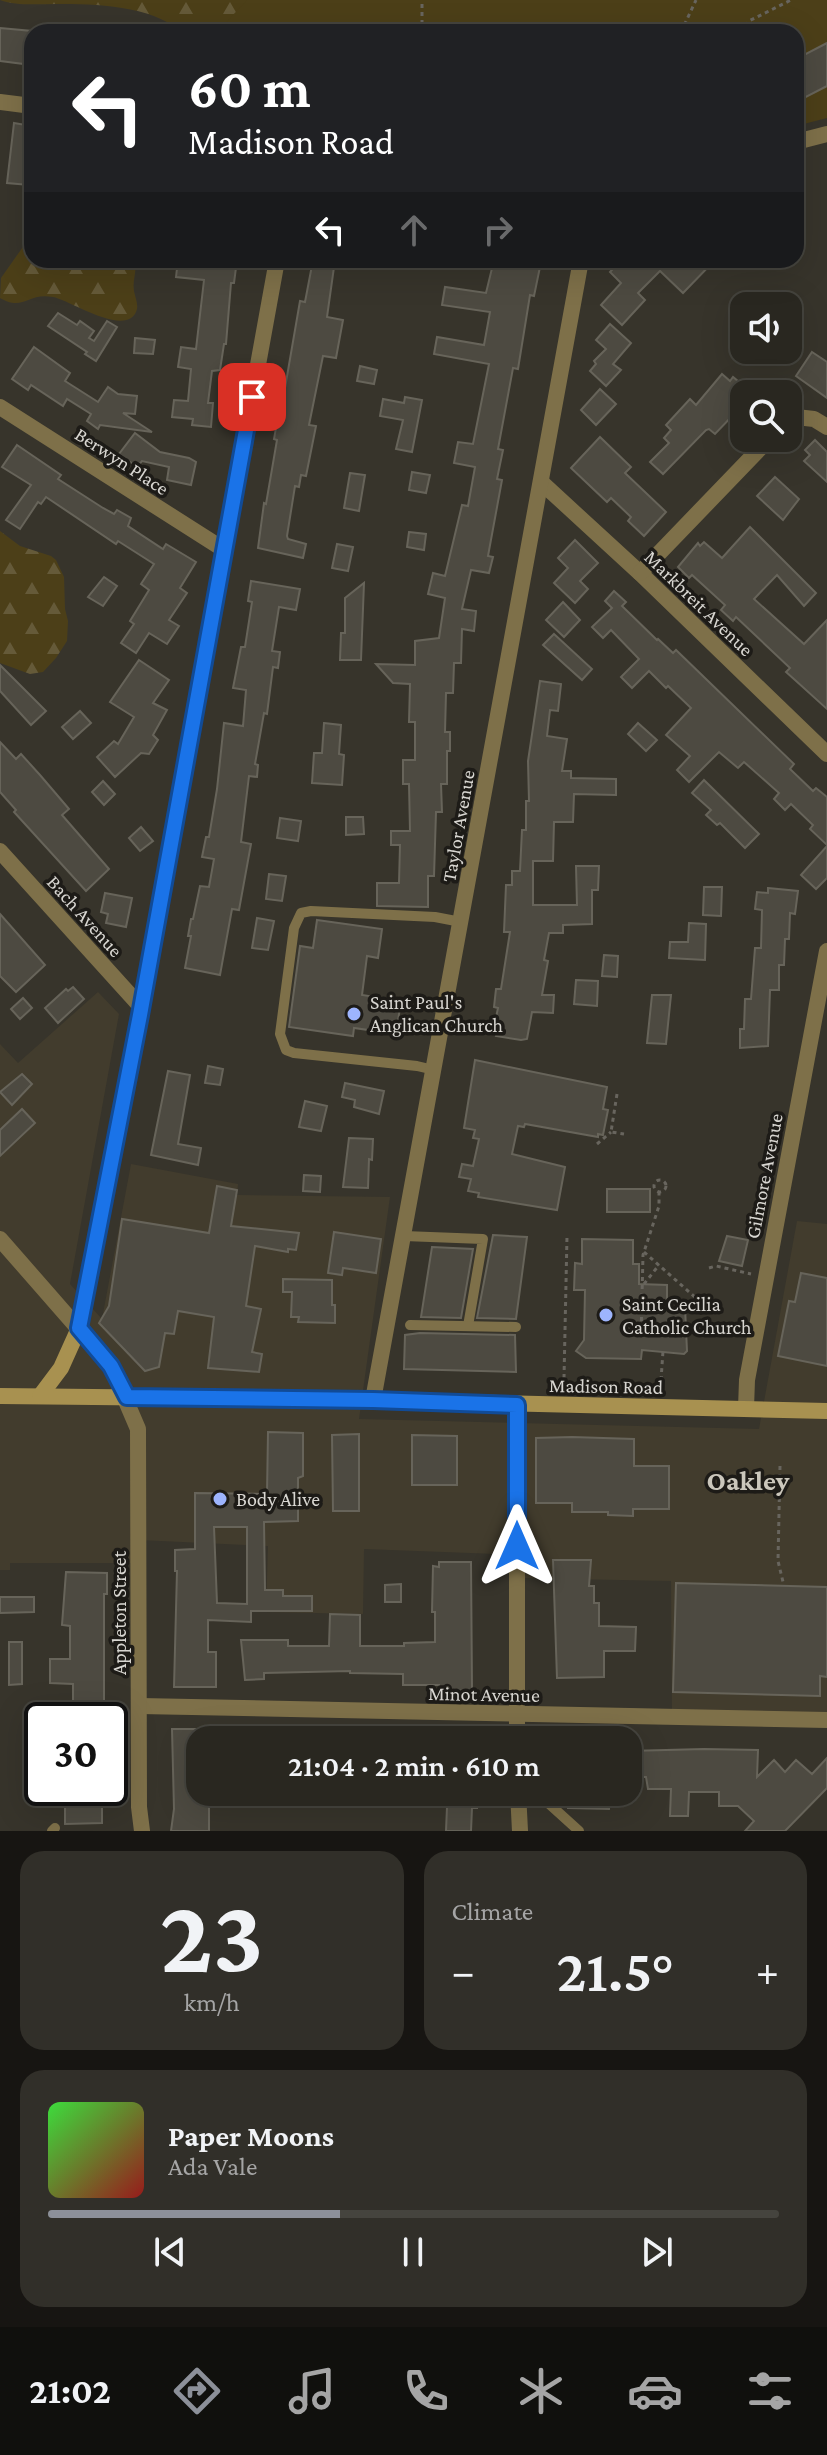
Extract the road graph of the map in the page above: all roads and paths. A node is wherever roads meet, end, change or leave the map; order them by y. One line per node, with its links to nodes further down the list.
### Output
1 (422, 0): 4 (path)
2 (696, 0): 5 (path)
3 (791, 0): 6 (path)
4 (422, 24)
5 (685, 24)
6 (747, 24)
7 (0, 102): 8 (street)
8 (24, 105)
9 (827, 134): 10 (street)
10 (804, 140)
11 (276, 268): 18 (street)
12 (580, 268): 17 (street, Taylor Avenue)
13 (0, 407): 18 (street, Berwyn Place)
14 (802, 419): 15 (street)
15 (827, 427)
16 (757, 452): 19 (street)
17 (542, 483): 19 (street, Markbreit Avenue); 22 (street, Taylor Avenue)
18 (223, 549): 24 (street)
19 (640, 573): 20 (street, Markbreit Avenue)
20 (827, 754)
21 (0, 851): 24 (street, Bach Avenue)
22 (461, 922): 25 (street, Taylor Avenue); 25 (lane)
23 (827, 951): 56 (street, Gilmore Avenue)
24 (141, 1007): 45 (street)
25 (434, 1070): 31 (street, Taylor Avenue)
26 (617, 1094): 27 (path)
27 (611, 1132): 28 (path); 29 (path)
28 (624, 1134)
29 (597, 1144)
30 (659, 1192): 34 (path)
31 (404, 1236): 41 (lane); 54 (street, Taylor Avenue)
32 (567, 1236): 49 (path)
33 (0, 1239): 45 (street, Appleton Street)
34 (644, 1252): 35 (path); 38 (path)
35 (659, 1265): 38 (path); 39 (path)
36 (709, 1268): 37 (path)
37 (751, 1274)
38 (643, 1285): 44 (path)
39 (696, 1298)
40 (410, 1325): 41 (lane)
41 (468, 1326): 42 (lane)
42 (516, 1327)
43 (631, 1327): 44 (path)
44 (641, 1327): 46 (path); 47 (path)
45 (79, 1328): 52 (main road); 53 (street, Appleton Street)
46 (658, 1328)
47 (641, 1337)
48 (663, 1351): 50 (path)
49 (564, 1378)
50 (661, 1380)
51 (0, 1396): 52 (main road, Madison Road)
52 (40, 1396): 53 (main road, Madison Road)
53 (127, 1397): 54 (main road, Madison Road); 60 (street, Appleton Street)
54 (373, 1400): 55 (main road, Madison Road)
55 (517, 1405): 56 (main road, Madison Road); 61 (street)
56 (746, 1408): 57 (main road, Madison Road)
57 (827, 1411)
58 (780, 1466): 59 (path)
59 (784, 1586)
60 (140, 1706): 61 (street, Minot Avenue); 66 (street, Appleton Street)
61 (517, 1714): 62 (street, Minot Avenue); 63 (street)
62 (827, 1720)
63 (517, 1726)
64 (519, 1806): 67 (street)
65 (551, 1806): 68 (lane)
66 (142, 1831)
67 (520, 1831)
68 (579, 1831)

